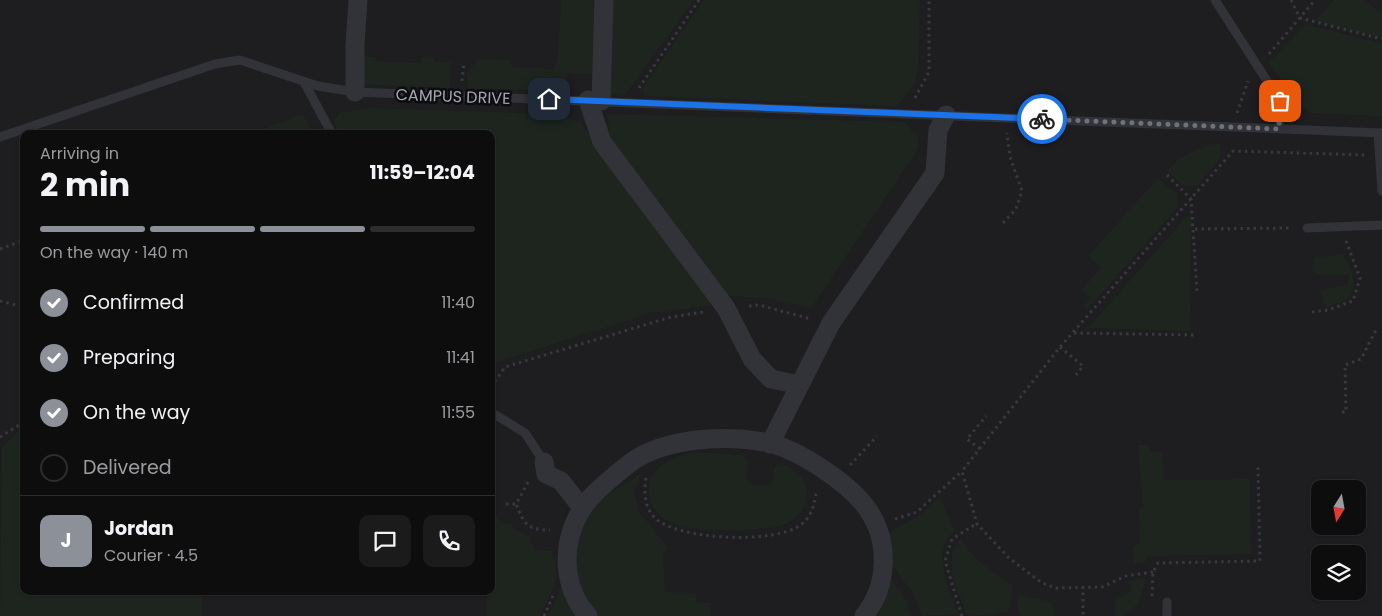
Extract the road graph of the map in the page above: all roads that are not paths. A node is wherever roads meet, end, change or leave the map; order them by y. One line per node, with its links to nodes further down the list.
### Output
1 (358, 0): 5 (street)
2 (604, 0): 6 (street)
3 (1215, 0): 8 (lane)
4 (304, 82): 5 (lane, CAMPUS DRIVE); 10 (lane, CAMPUS DRIVE); 11 (lane)
5 (355, 92): 6 (lane, CAMPUS DRIVE)
6 (594, 100): 7 (lane, CAMPUS DRIVE); 17 (street)
7 (946, 115): 8 (lane, CAMPUS DRIVE); 17 (street)
8 (1279, 129): 12 (lane, CAMPUS DRIVE)
9 (20, 130): 13 (lane, CAMPUS DRIVE)
10 (21, 130)
11 (330, 130)
12 (1380, 133): 14 (lane)
13 (0, 137)
14 (1382, 191)
15 (1382, 225): 16 (lane)
16 (1307, 228)
17 (800, 385): 19 (street)
18 (495, 414): 20 (lane)
19 (770, 444): 21 (street); 24 (street)
20 (544, 462): 21 (street)
21 (582, 508): 23 (street)
22 (1167, 602): 25 (lane)
23 (588, 616)
24 (864, 616)
25 (1167, 616)

